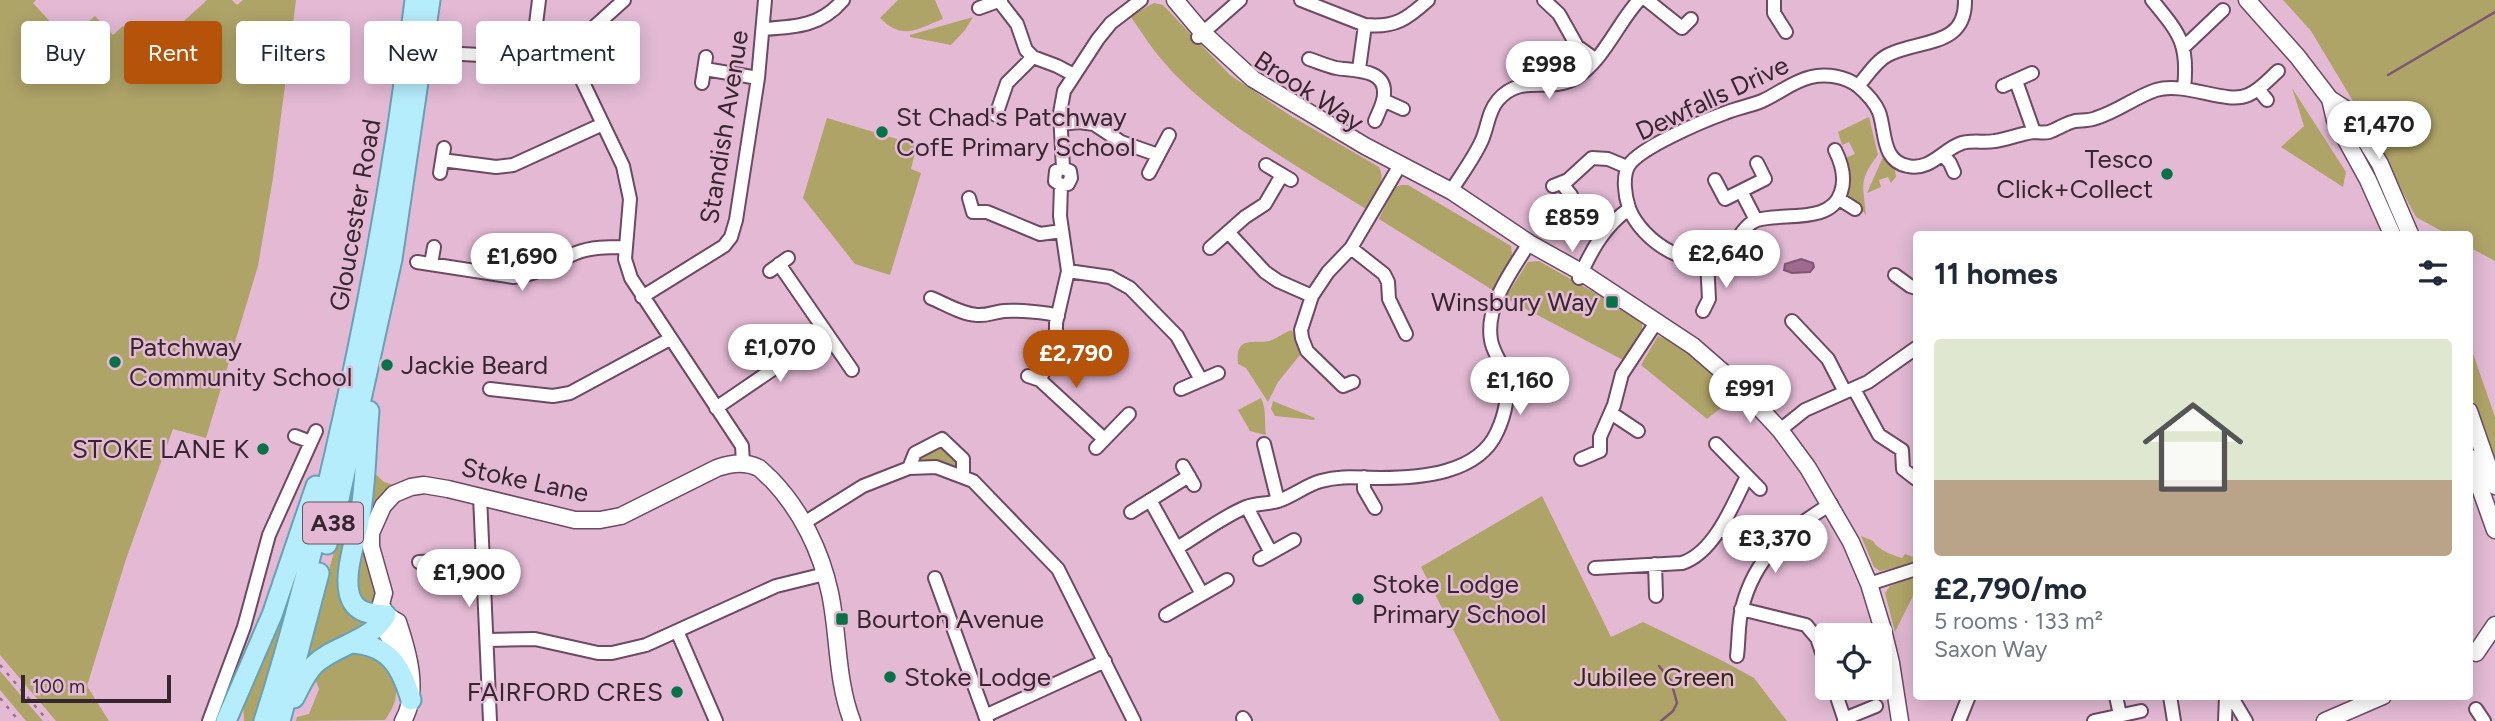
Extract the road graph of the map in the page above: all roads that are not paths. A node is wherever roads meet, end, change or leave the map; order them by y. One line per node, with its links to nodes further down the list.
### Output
1 (415, 0): 107 (main road, Gloucester Road / A38)
2 (430, 0): 25 (main road, Gloucester Road / A38)
3 (539, 0): 26 (street)
4 (624, 0): 27 (street)
5 (765, 0): 30 (street, Standish Avenue)
6 (843, 0): 30 (street)
7 (1141, 0): 40 (street)
8 (1165, 0): 32 (street, Brook Way)
9 (1175, 0): 32 (street, Brook Way)
10 (1240, 0): 32 (street)
11 (1301, 0): 28 (street)
12 (1428, 0): 28 (street)
13 (1544, 0): 36 (street)
14 (1639, 0): 36 (street)
15 (1647, 0): 29 (street)
16 (1965, 0): 17 (street); 45 (street)
17 (1974, 0)
18 (2152, 0): 33 (street)
19 (2247, 0): 49 (street)
20 (1000, 1): 22 (street); 34 (street)
21 (1774, 7): 24 (street); 31 (street)
22 (979, 8)
23 (2223, 10): 33 (street)
24 (1760, 18)
25 (427, 21)
26 (536, 21)
27 (601, 21)
28 (1365, 24): 37 (street)
29 (1683, 28)
30 (763, 29): 41 (street, Standish Avenue)
31 (1786, 32)
32 (1199, 35): 65 (street, Brook Way)
33 (2184, 47): 46 (street)
34 (1034, 57): 40 (street); 48 (street)
35 (1309, 59): 37 (street)
36 (1596, 60): 70 (street)
37 (1359, 69): 50 (street)
38 (2278, 71): 47 (street)
39 (2032, 73): 56 (street)
40 (1074, 75): 55 (street)
41 (758, 78): 42 (street); 95 (street, Standish Avenue)
42 (702, 83)
43 (419, 84): 101 (main road, Gloucester Road / A38)
44 (584, 84): 54 (street)
45 (1858, 86): 60 (street); 64 (street, Dewfalls Drive)
46 (2184, 88): 47 (street); 56 (street)
47 (2258, 89): 51 (street)
48 (985, 99)
49 (2330, 99): 78 (street); 79 (street)
50 (1383, 100): 52 (street); 53 (street)
51 (2267, 100)
52 (1403, 109)
53 (1375, 121)
54 (603, 124): 61 (street); 83 (street)
55 (1061, 124): 59 (street); 77 (street)
56 (2034, 132): 60 (street)
57 (1169, 135): 59 (street)
58 (1835, 150): 73 (street)
59 (1158, 155): 67 (street)
60 (1943, 155): 66 (street)
61 (442, 161)
62 (1757, 163): 69 (street)
63 (1266, 165): 80 (street)
64 (1628, 167): 71 (street, Dewfalls Drive); 74 (street, Dewfalls Drive)
65 (1397, 168): 70 (street, Brook Way); 85 (street)
66 (1954, 172)
67 (1149, 173)
68 (1715, 180): 69 (street)
69 (1741, 191): 76 (street)
70 (1450, 195): 81 (street, Brook Way)
71 (1571, 195)
72 (969, 198): 77 (street)
73 (1839, 199): 75 (street); 76 (street)
74 (1629, 209): 86 (street); 92 (street)
75 (1855, 209)
76 (1756, 220): 86 (street)
77 (1062, 231): 90 (street)
78 (2391, 231)
79 (2409, 231)
80 (1228, 232): 84 (street); 94 (street)
81 (1527, 246): 92 (street, Brook Way); 130 (street)
82 (434, 247): 88 (street)
83 (625, 247): 88 (street); 95 (street)
84 (1210, 248)
85 (1351, 248): 94 (street); 103 (street)
86 (1707, 261): 97 (street)
87 (417, 262): 88 (street)
88 (431, 264)
89 (779, 264): 102 (street)
90 (1068, 271): 98 (street); 109 (street)
91 (1895, 275): 93 (street)
92 (1579, 276): 99 (street, Brook Way)
93 (1913, 287)
94 (1312, 296): 111 (street)
95 (642, 297): 104 (street)
96 (940, 297): 98 (street)
97 (1703, 310)
98 (1058, 316): 116 (street)
99 (1657, 321): 115 (street); 118 (street, Brook Way)
100 (1792, 321): 113 (street)
101 (378, 323): 159 (main road); 187 (main road, Gloucester Road / A38)
102 (826, 333): 106 (street); 114 (street)
103 (1407, 337)
104 (670, 339): 110 (street); 114 (street)
105 (1913, 350): 113 (street)
106 (852, 370)
107 (354, 372): 185 (main road); 186 (main road, Gloucester Road / A38)
108 (1218, 373): 109 (street)
109 (1200, 380): 112 (street)
110 (490, 388)
111 (1346, 388)
112 (1181, 389)
113 (1850, 390): 118 (street); 131 (street)
114 (716, 408): 124 (street)
115 (1611, 413): 119 (street); 123 (street)
116 (1129, 414)
117 (2473, 423): 132 (street)
118 (1780, 430): 137 (street, Brook Way)
119 (1638, 431)
120 (295, 436): 184 (street)
121 (1264, 444): 136 (street)
122 (1716, 444): 129 (street)
123 (1581, 459)
124 (743, 463): 134 (street, Stoke Lane); 141 (street)
125 (909, 468): 127 (street); 127 (street); 141 (street)
126 (2473, 468): 143 (street)
127 (963, 476): 169 (street)
128 (1188, 476): 135 (street)
129 (1747, 476): 133 (street); 142 (street)
130 (1364, 477): 136 (street); 139 (street)
131 (1913, 477)
132 (2495, 486)
133 (1760, 489)
134 (480, 496): 146 (street); 159 (street, Stoke Lane)
135 (1150, 500): 140 (street); 145 (street)
136 (1278, 501): 138 (street)
137 (1831, 504): 147 (street); 155 (street, Brook Way)
138 (1247, 507): 144 (street); 145 (street)
139 (1375, 508)
140 (1131, 512)
141 (804, 523): 152 (street)
142 (1721, 528): 147 (street); 149 (street)
143 (2495, 530)
144 (1294, 540)
145 (1177, 548): 156 (street)
146 (483, 559): 148 (street); 164 (street)
147 (1765, 559): 158 (street)
148 (419, 562)
149 (1655, 564): 150 (street); 157 (street)
150 (1595, 568)
151 (1913, 570): 155 (street)
152 (825, 574): 162 (street); 191 (street)
153 (935, 578): 182 (street)
154 (1227, 580): 156 (street)
155 (1869, 584): 193 (street, Brook Way)
156 (1202, 594): 160 (street)
157 (1656, 596)
158 (1741, 609): 163 (street); 168 (street)
159 (386, 615): 165 (main road); 170 (street)
160 (1166, 615)
161 (2495, 625): 167 (street)
162 (677, 631): 164 (street); 190 (street)
163 (1815, 636)
164 (487, 640): 189 (street)
165 (351, 643): 170 (main road); 187 (main road)
166 (2495, 648): 167 (street)
167 (2473, 655)
168 (1737, 656)
169 (1105, 661): 182 (street); 192 (street)
170 (411, 700): 188 (street)
171 (1838, 700): 183 (street)
172 (1967, 700): 194 (street)
173 (2117, 700): 181 (street)
174 (2171, 700): 196 (street)
175 (2228, 700): 197 (street)
176 (2231, 700): 198 (street)
177 (2375, 700): 199 (street)
178 (1875, 706): 183 (street)
179 (2476, 709): 200 (street)
180 (2141, 711): 181 (street)
181 (2120, 716): 195 (street)
182 (986, 719)
183 (1845, 720)
184 (209, 721)
185 (226, 721)
186 (264, 721)
187 (281, 721)
188 (403, 721)
189 (490, 721)
190 (716, 721)
191 (852, 721)
192 (1134, 721)
193 (1900, 721)
194 (1959, 721)
195 (2094, 721)
196 (2174, 721)
197 (2225, 721)
198 (2246, 721)
199 (2325, 721)
200 (2484, 721)

